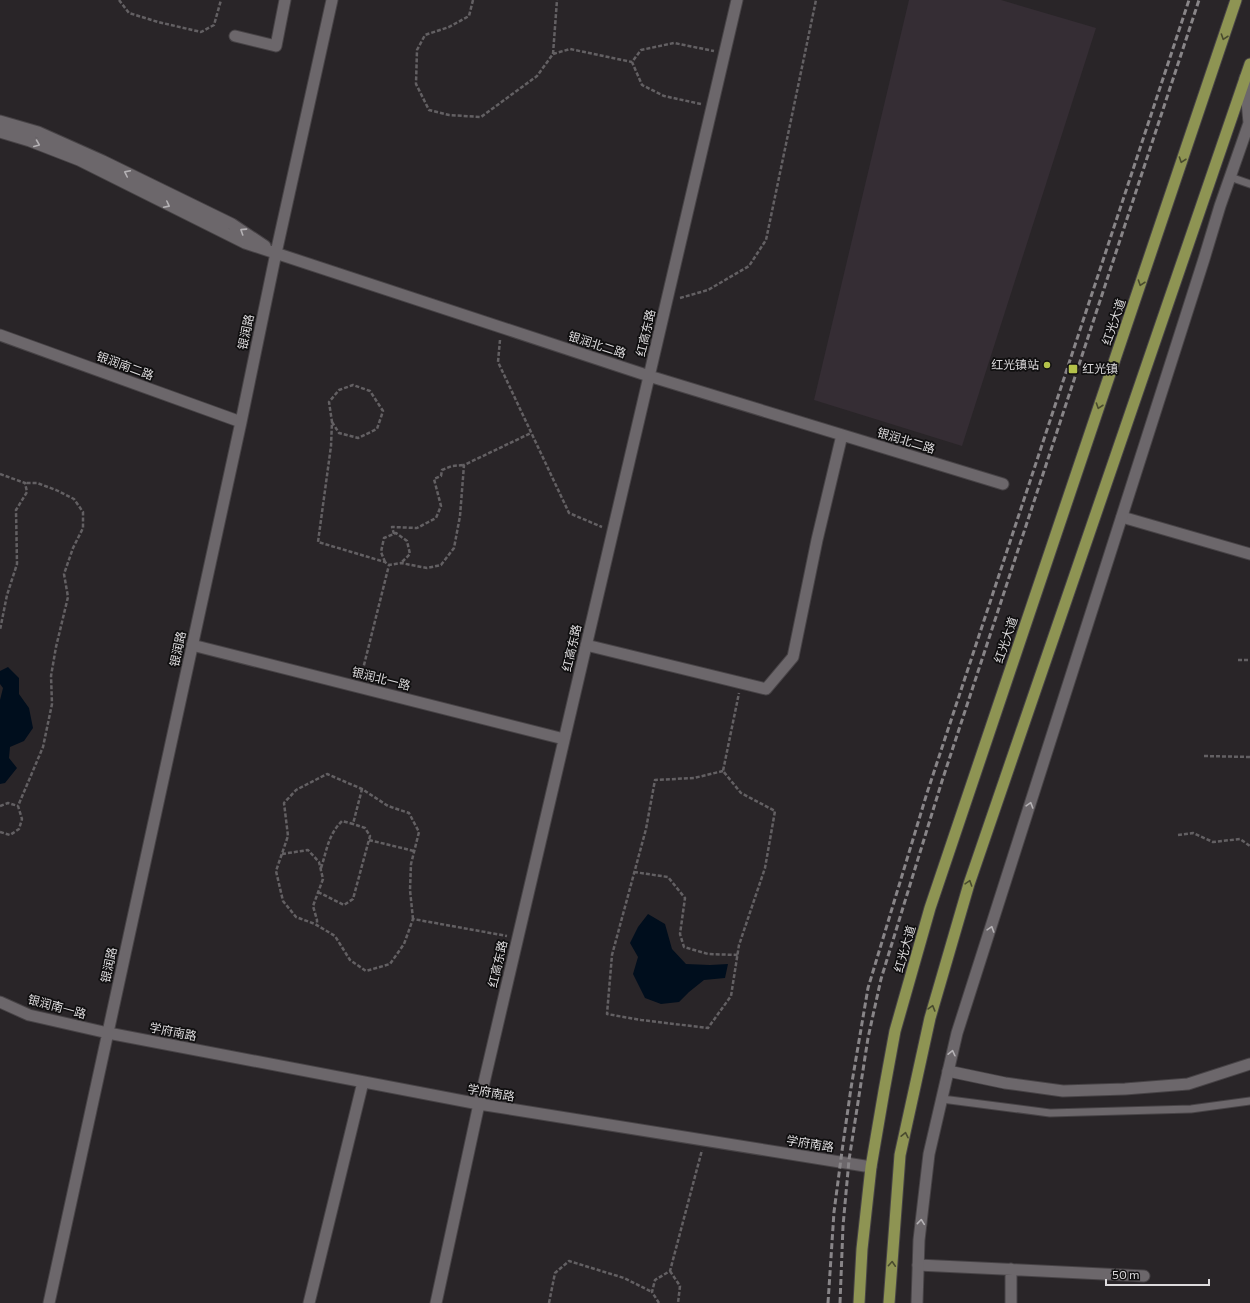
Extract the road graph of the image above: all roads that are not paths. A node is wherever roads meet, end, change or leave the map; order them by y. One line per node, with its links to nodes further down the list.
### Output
1 (286, 0): 5 (street)
2 (332, 0): 12 (street, 银润路)
3 (737, 0): 14 (street, 红高东路)
4 (1236, 0): 31 (highway, 红光大道, one-way to 31)
5 (235, 36)
6 (1250, 64): 7 (highway)
7 (1248, 76): 10 (street); 39 (highway, one-way to 7)
8 (0, 121): 12 (street, one-way to 8)
9 (0, 132): 12 (street, one-way to 12)
10 (1230, 177): 11 (lane); 18 (street)
11 (1250, 184)
12 (276, 253): 14 (street, 银润北二路); 15 (street, 银润路)
13 (0, 335): 15 (street, 银润南二路)
14 (649, 376): 16 (street, 银润北二路); 21 (street, 红高东路)
15 (241, 422): 20 (street, 银润路)
16 (842, 435): 17 (street, 银润北二路); 21 (street)
17 (1003, 484)
18 (1122, 517): 19 (street); 26 (street, one-way to 18)
19 (1250, 554)
20 (192, 645): 22 (street, 银润北一路); 24 (street, 银润路)
21 (586, 645): 22 (street, 红高东路)
22 (564, 739): 30 (street, 红高东路)
23 (0, 1002): 24 (street, 银润南一路)
24 (108, 1033): 27 (street, 学府南路); 35 (street, 银润路)
25 (1250, 1064): 26 (street)
26 (948, 1071): 28 (street)
27 (363, 1082): 30 (street, 学府南路); 36 (street)
28 (942, 1099): 29 (lane); 32 (street, one-way to 28)
29 (1250, 1101)
30 (479, 1104): 31 (street, 学府南路); 37 (street, 红高东路)
31 (871, 1167): 38 (highway, 红光大道)
32 (918, 1265): 33 (street); 40 (street)
33 (1011, 1269): 34 (street); 41 (street)
34 (1144, 1276)
35 (49, 1303)
36 (309, 1303)
37 (436, 1303)
38 (859, 1303)
39 (890, 1303)
40 (917, 1303)
41 (1011, 1303)

